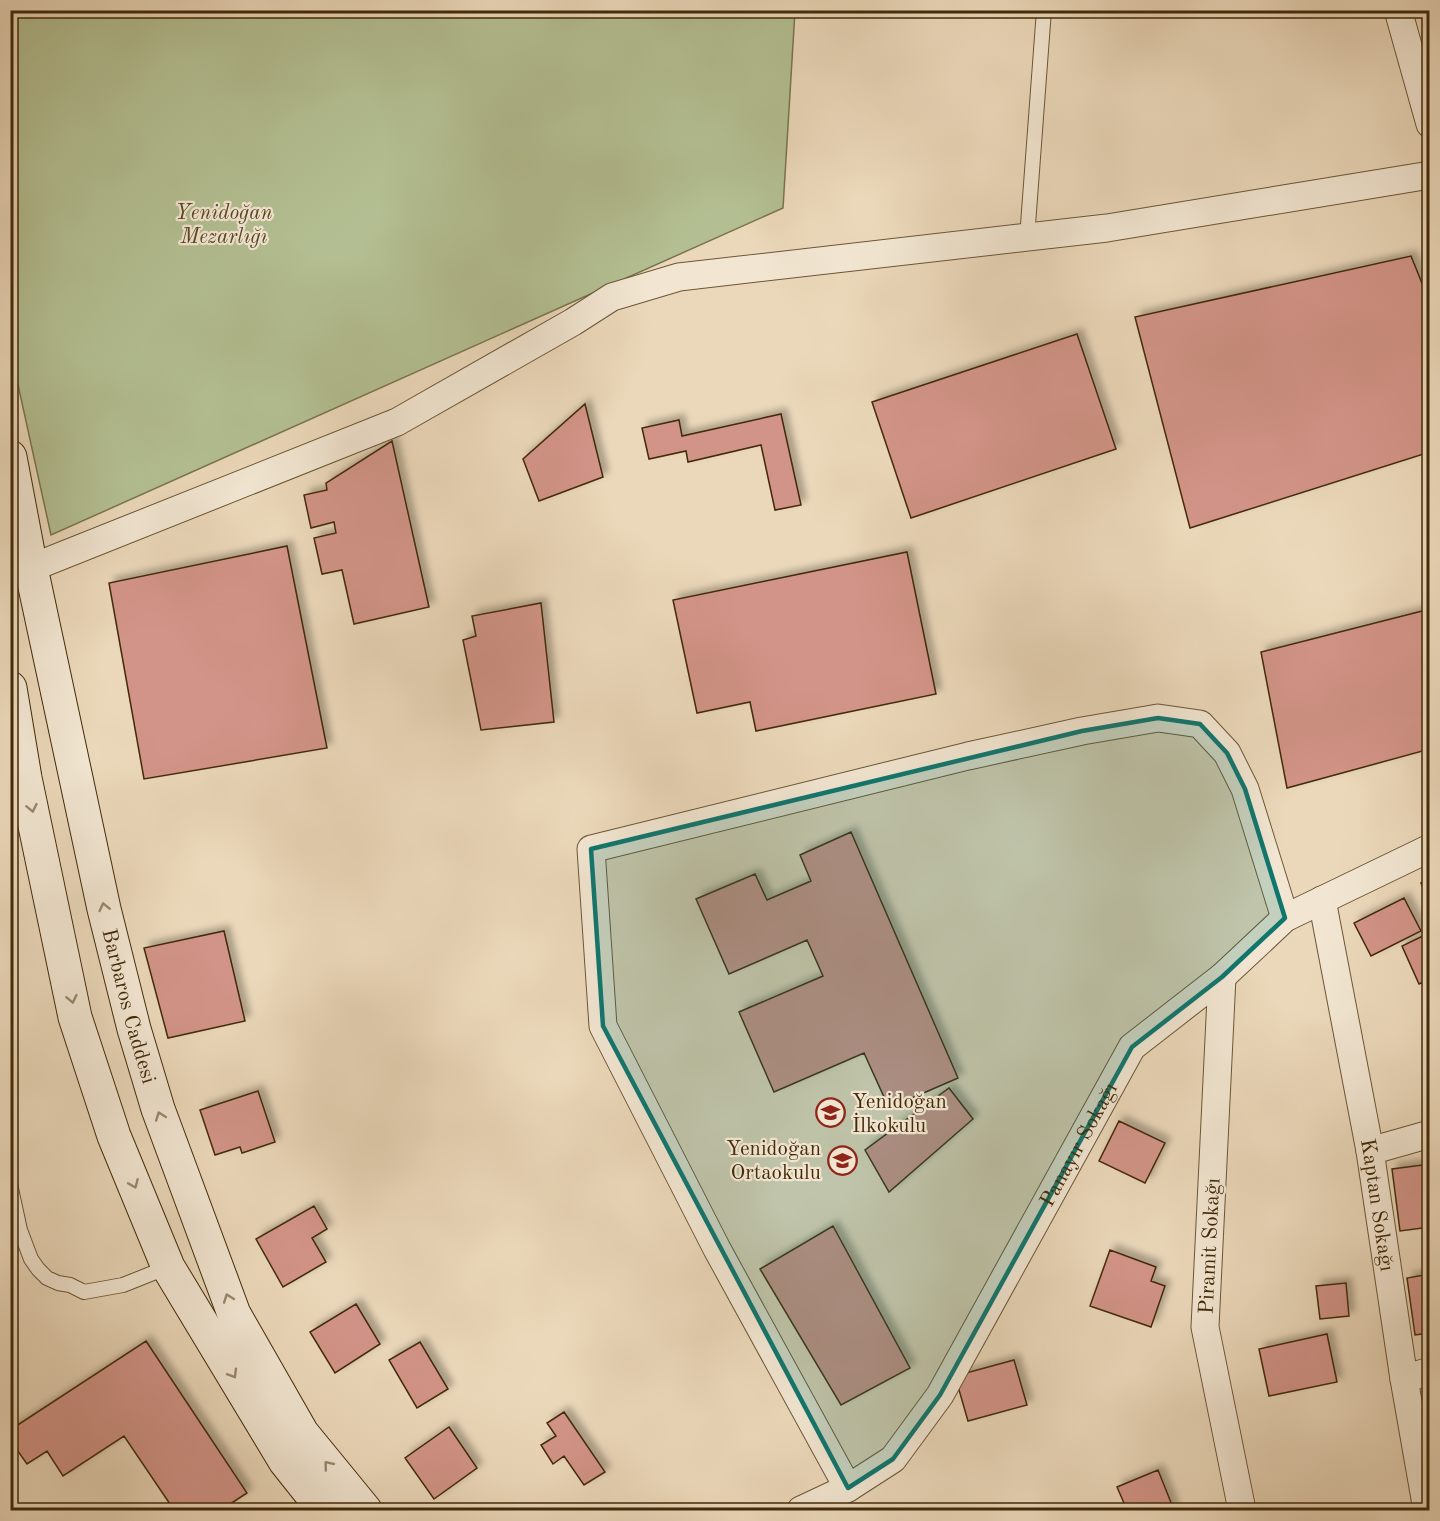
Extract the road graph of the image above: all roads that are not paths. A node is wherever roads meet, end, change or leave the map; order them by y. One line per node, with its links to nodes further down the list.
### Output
1 (1044, 10): 5 (lane)
2 (1398, 10): 3 (street)
3 (1430, 124)
4 (1430, 175): 5 (street)
5 (1027, 238): 7 (street)
6 (10, 457): 7 (main road, Barbaros Caddesi)
7 (31, 568): 21 (main road, Barbaros Caddesi, one-way to 7)
8 (10, 688): 16 (main road, one-way to 16)
9 (1430, 848): 10 (street, Panayır Sokağı)
10 (1322, 900): 11 (street, Panayır Sokağı); 14 (street, Kaptan Sokağı)
11 (1285, 918): 12 (street, Panayır Sokağı); 19 (street)
12 (1222, 977): 19 (street, Panayır Sokağı); 23 (street, Piramit Sokağı)
13 (1430, 1134): 14 (street)
14 (1370, 1151): 18 (street, Kaptan Sokağı)
15 (10, 1184): 16 (lane)
16 (168, 1267): 20 (main road, one-way to 20)
17 (1430, 1371): 18 (street)
18 (1404, 1379): 24 (street, Kaptan Sokağı)
19 (848, 1488): 22 (street, Panayır Sokağı)
20 (324, 1510)
21 (365, 1510)
22 (801, 1510)
23 (1242, 1510)
24 (1428, 1510)

